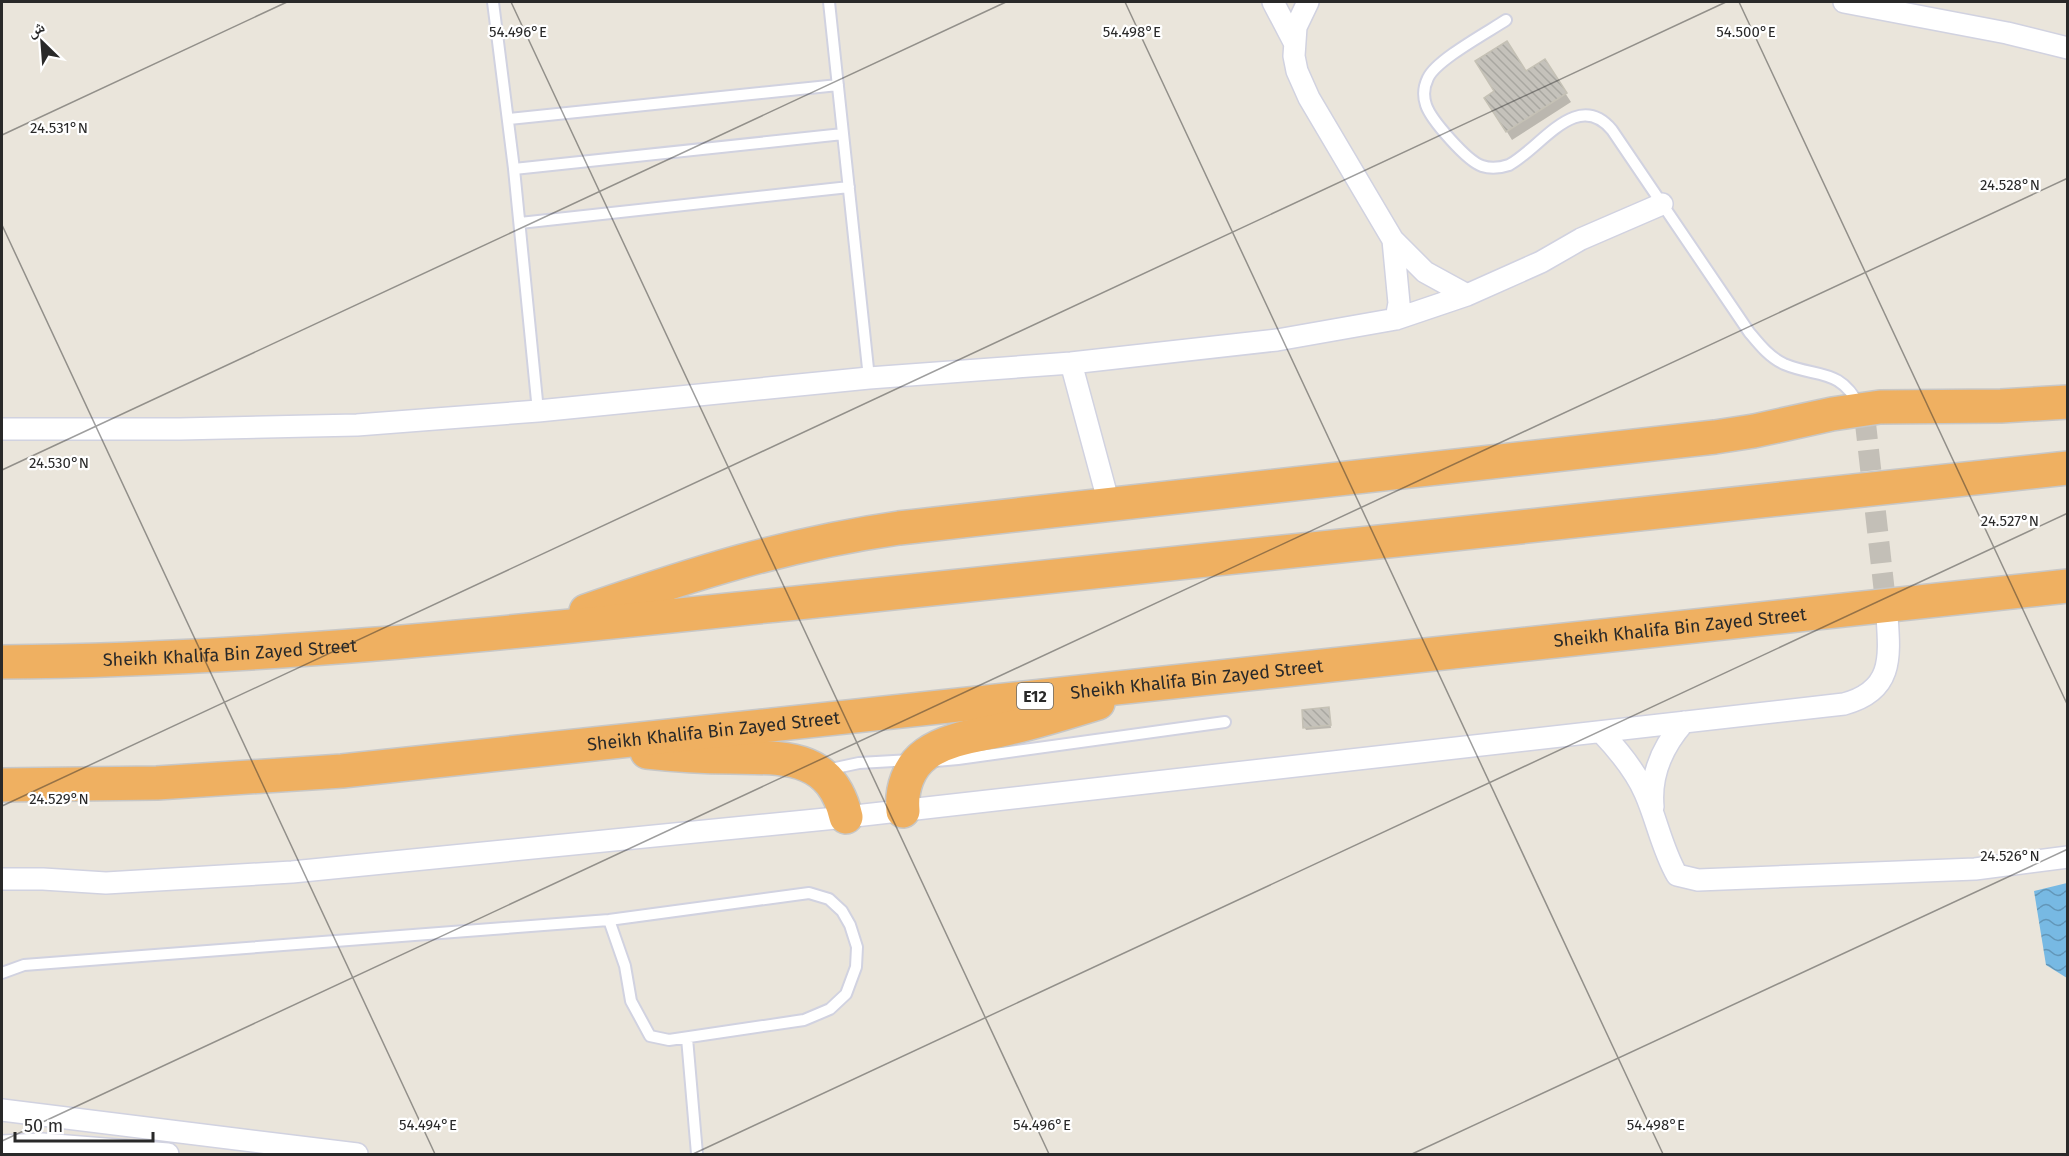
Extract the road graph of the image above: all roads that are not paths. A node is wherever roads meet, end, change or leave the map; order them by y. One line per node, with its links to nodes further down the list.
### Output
1 (493, 2): 10 (lane)
2 (829, 2): 9 (lane)
3 (1273, 2): 7 (street)
4 (1308, 2): 7 (street)
5 (1844, 2): 8 (street)
6 (1506, 20): 14 (lane)
7 (1294, 42): 16 (street)
8 (2067, 48)
9 (838, 85): 10 (lane); 11 (lane)
10 (509, 119): 12 (lane)
11 (843, 134): 12 (lane); 13 (lane)
12 (514, 169): 15 (lane)
13 (849, 187): 15 (lane); 20 (lane)
14 (1662, 204): 17 (street); 23 (lane)
15 (520, 222): 22 (lane)
16 (1393, 240): 17 (street); 18 (street)
17 (1467, 295): 18 (street)
18 (1396, 319): 19 (street)
19 (1071, 363): 20 (street); 26 (street)
20 (869, 378): 22 (street)
21 (2067, 402): 23 (highway)
22 (538, 411): 24 (street)
23 (1863, 414): 26 (highway)
24 (2, 429)
25 (2067, 468): 29 (highway, Sheikh Khalifa Bin Zayed Street)
26 (1109, 504): 29 (highway)
27 (2067, 586): 31 (highway, Sheikh Khalifa Bin Zayed Street / E12)
28 (1887, 616): 33 (street)
29 (539, 628): 30 (highway, Sheikh Khalifa Bin Zayed Street)
30 (2, 662)
31 (1153, 683): 35 (highway, Sheikh Khalifa Bin Zayed Street / E12); 36 (highway)
32 (1225, 722): 36 (lane)
33 (1684, 722): 34 (street); 40 (street)
34 (1602, 733): 39 (street); 40 (street)
35 (589, 744): 37 (highway); 38 (highway, Sheikh Khalifa Bin Zayed Street / E12)
36 (919, 760): 37 (lane); 39 (highway)
37 (820, 772): 41 (highway)
38 (2, 786)
39 (903, 811): 41 (street)
40 (1653, 814): 42 (street)
41 (846, 817): 43 (street)
42 (2067, 857)
43 (2, 879)
44 (609, 920): 45 (lane); 46 (lane); 46 (lane)
45 (2, 973)
46 (687, 1038): 51 (lane)
47 (2, 1110): 50 (street)
48 (2, 1146): 49 (street)
49 (168, 1155)
50 (357, 1155)
51 (697, 1155)

